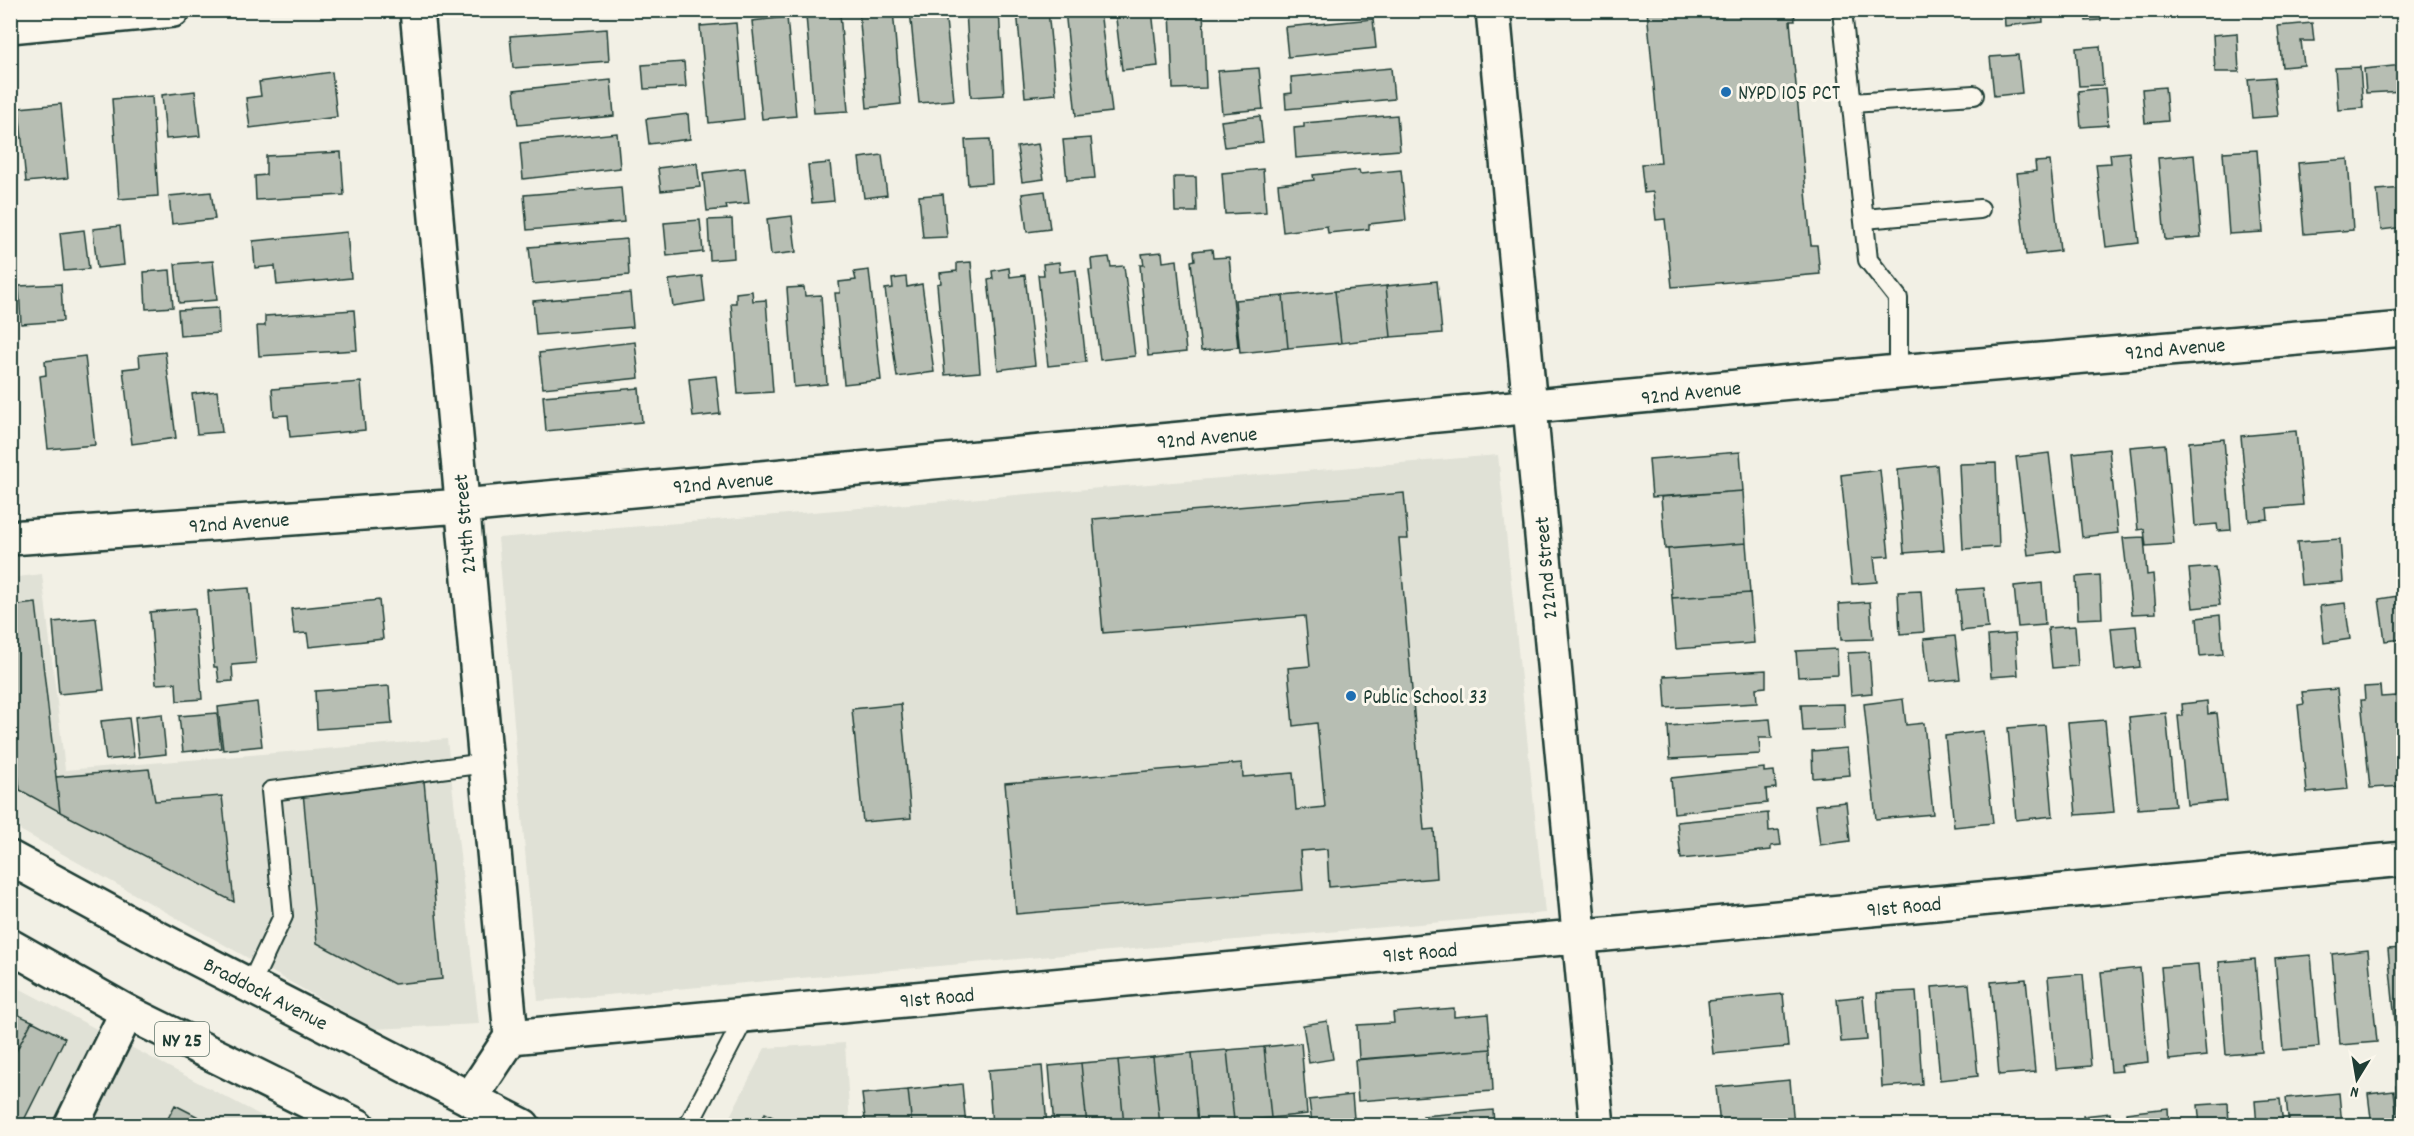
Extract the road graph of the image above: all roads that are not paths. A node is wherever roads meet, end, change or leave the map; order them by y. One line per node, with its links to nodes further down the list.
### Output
1 (173, 10): 5 (street)
2 (417, 10): 13 (street, 224th Street)
3 (1493, 10): 12 (street, 222nd Street)
4 (1842, 10): 7 (lane)
5 (10, 26)
6 (1974, 95): 7 (lane)
7 (1852, 103): 9 (lane)
8 (1980, 209): 9 (lane)
9 (1864, 219): 11 (lane)
10 (2403, 329): 11 (street, 92nd Avenue)
11 (1898, 372): 12 (street, 92nd Avenue)
12 (1531, 407): 13 (street, 92nd Avenue); 18 (street, 222nd Street)
13 (462, 506): 14 (street, 92nd Avenue); 15 (street, 224th Street)
14 (10, 538)
15 (486, 763): 20 (lane); 23 (street, 224th Street)
16 (10, 858): 20 (street, Braddock Avenue)
17 (2403, 859): 18 (street, 91st Road)
18 (1579, 937): 22 (street, 91st Road); 29 (street, 222nd Street)
19 (10, 946): 21 (street, NY 25)
20 (250, 984): 24 (street, Braddock Avenue)
21 (127, 1012): 25 (street); 26 (street, NY 25)
22 (746, 1015): 23 (street, 91st Road); 28 (lane)
23 (511, 1037): 24 (street)
24 (471, 1099): 27 (street, Braddock Avenue)
25 (71, 1125)
26 (358, 1125)
27 (523, 1125)
28 (688, 1125)
29 (1597, 1125)

